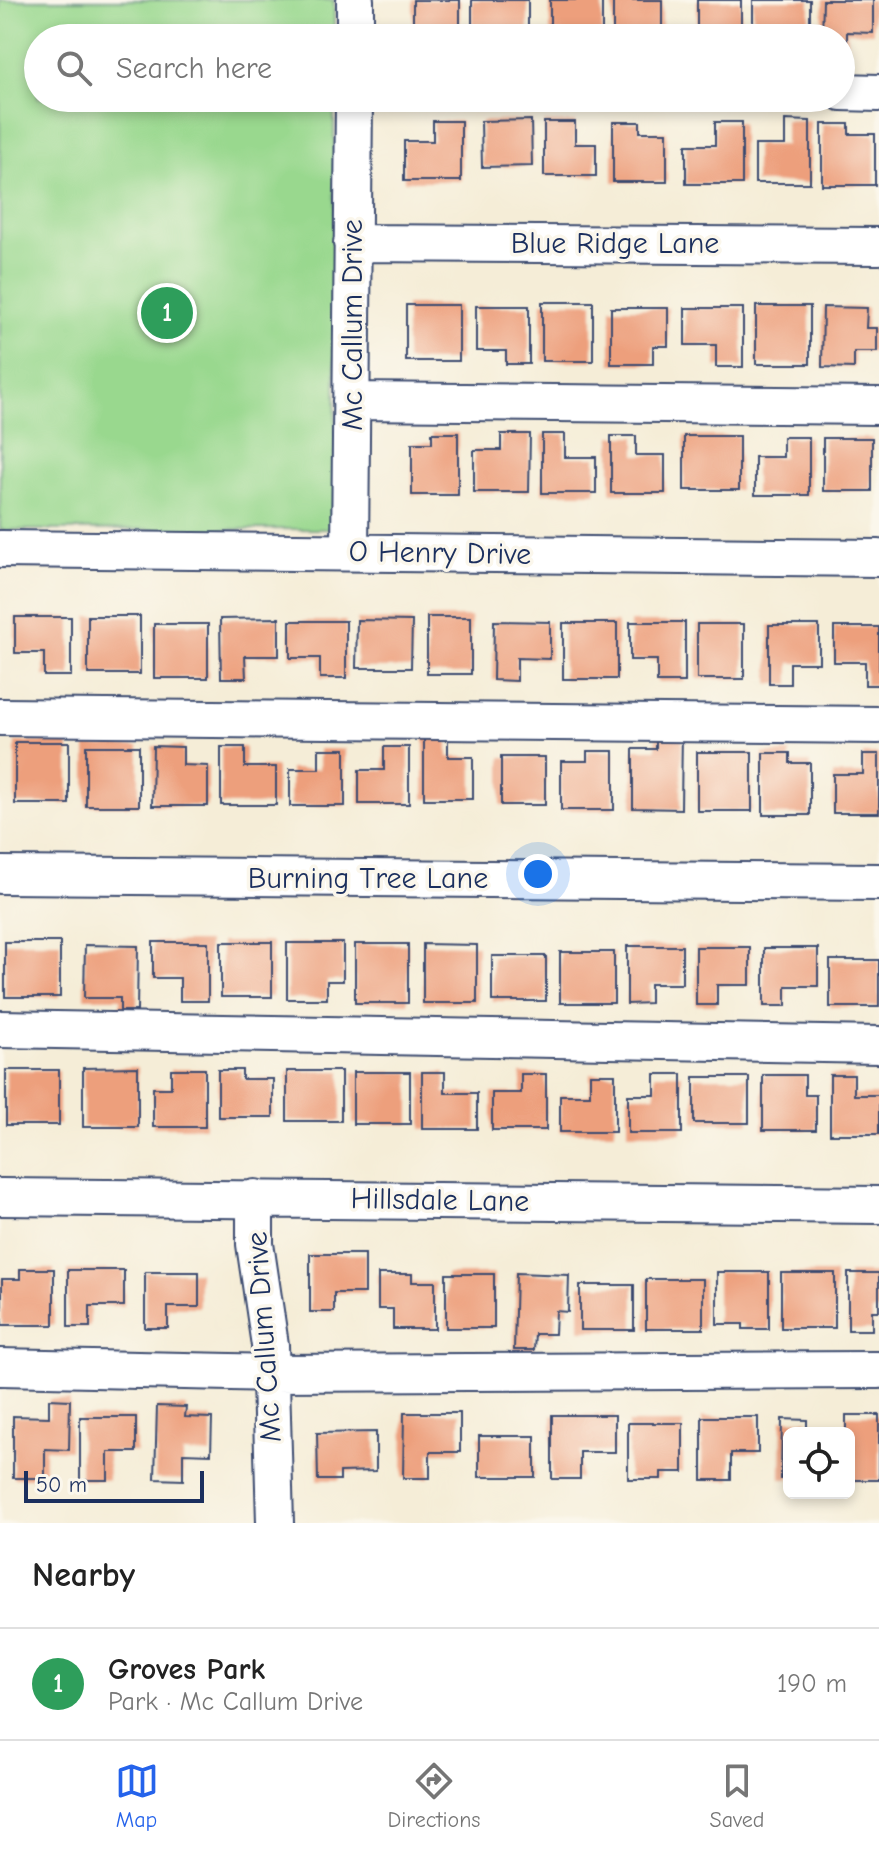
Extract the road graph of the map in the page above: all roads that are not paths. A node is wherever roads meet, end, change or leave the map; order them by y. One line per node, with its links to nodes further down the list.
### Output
1 (355, 0): 2 (street)
2 (355, 24)
3 (855, 92): 4 (street)
4 (879, 93)
5 (354, 112): 6 (street, Mc Callum Drive)
6 (352, 243): 7 (street, Blue Ridge Lane); 8 (street, Mc Callum Drive)
7 (879, 246)
8 (351, 401): 9 (street); 11 (street, Mc Callum Drive)
9 (879, 406)
10 (0, 549): 11 (street, O Henry Drive)
11 (350, 552): 12 (street, O Henry Drive)
12 (879, 558)
13 (0, 717): 14 (street)
14 (879, 725)
15 (0, 875): 16 (street, Burning Tree Lane)
16 (879, 882)
17 (0, 1029): 18 (street)
18 (879, 1045)
19 (0, 1197): 20 (street, Hillsdale Lane)
20 (255, 1198): 21 (street, Hillsdale Lane); 24 (street, Mc Callum Drive)
21 (879, 1205)
22 (0, 1367): 24 (street)
23 (879, 1370): 24 (street)
24 (272, 1373): 25 (street, Mc Callum Drive)
25 (275, 1523)

